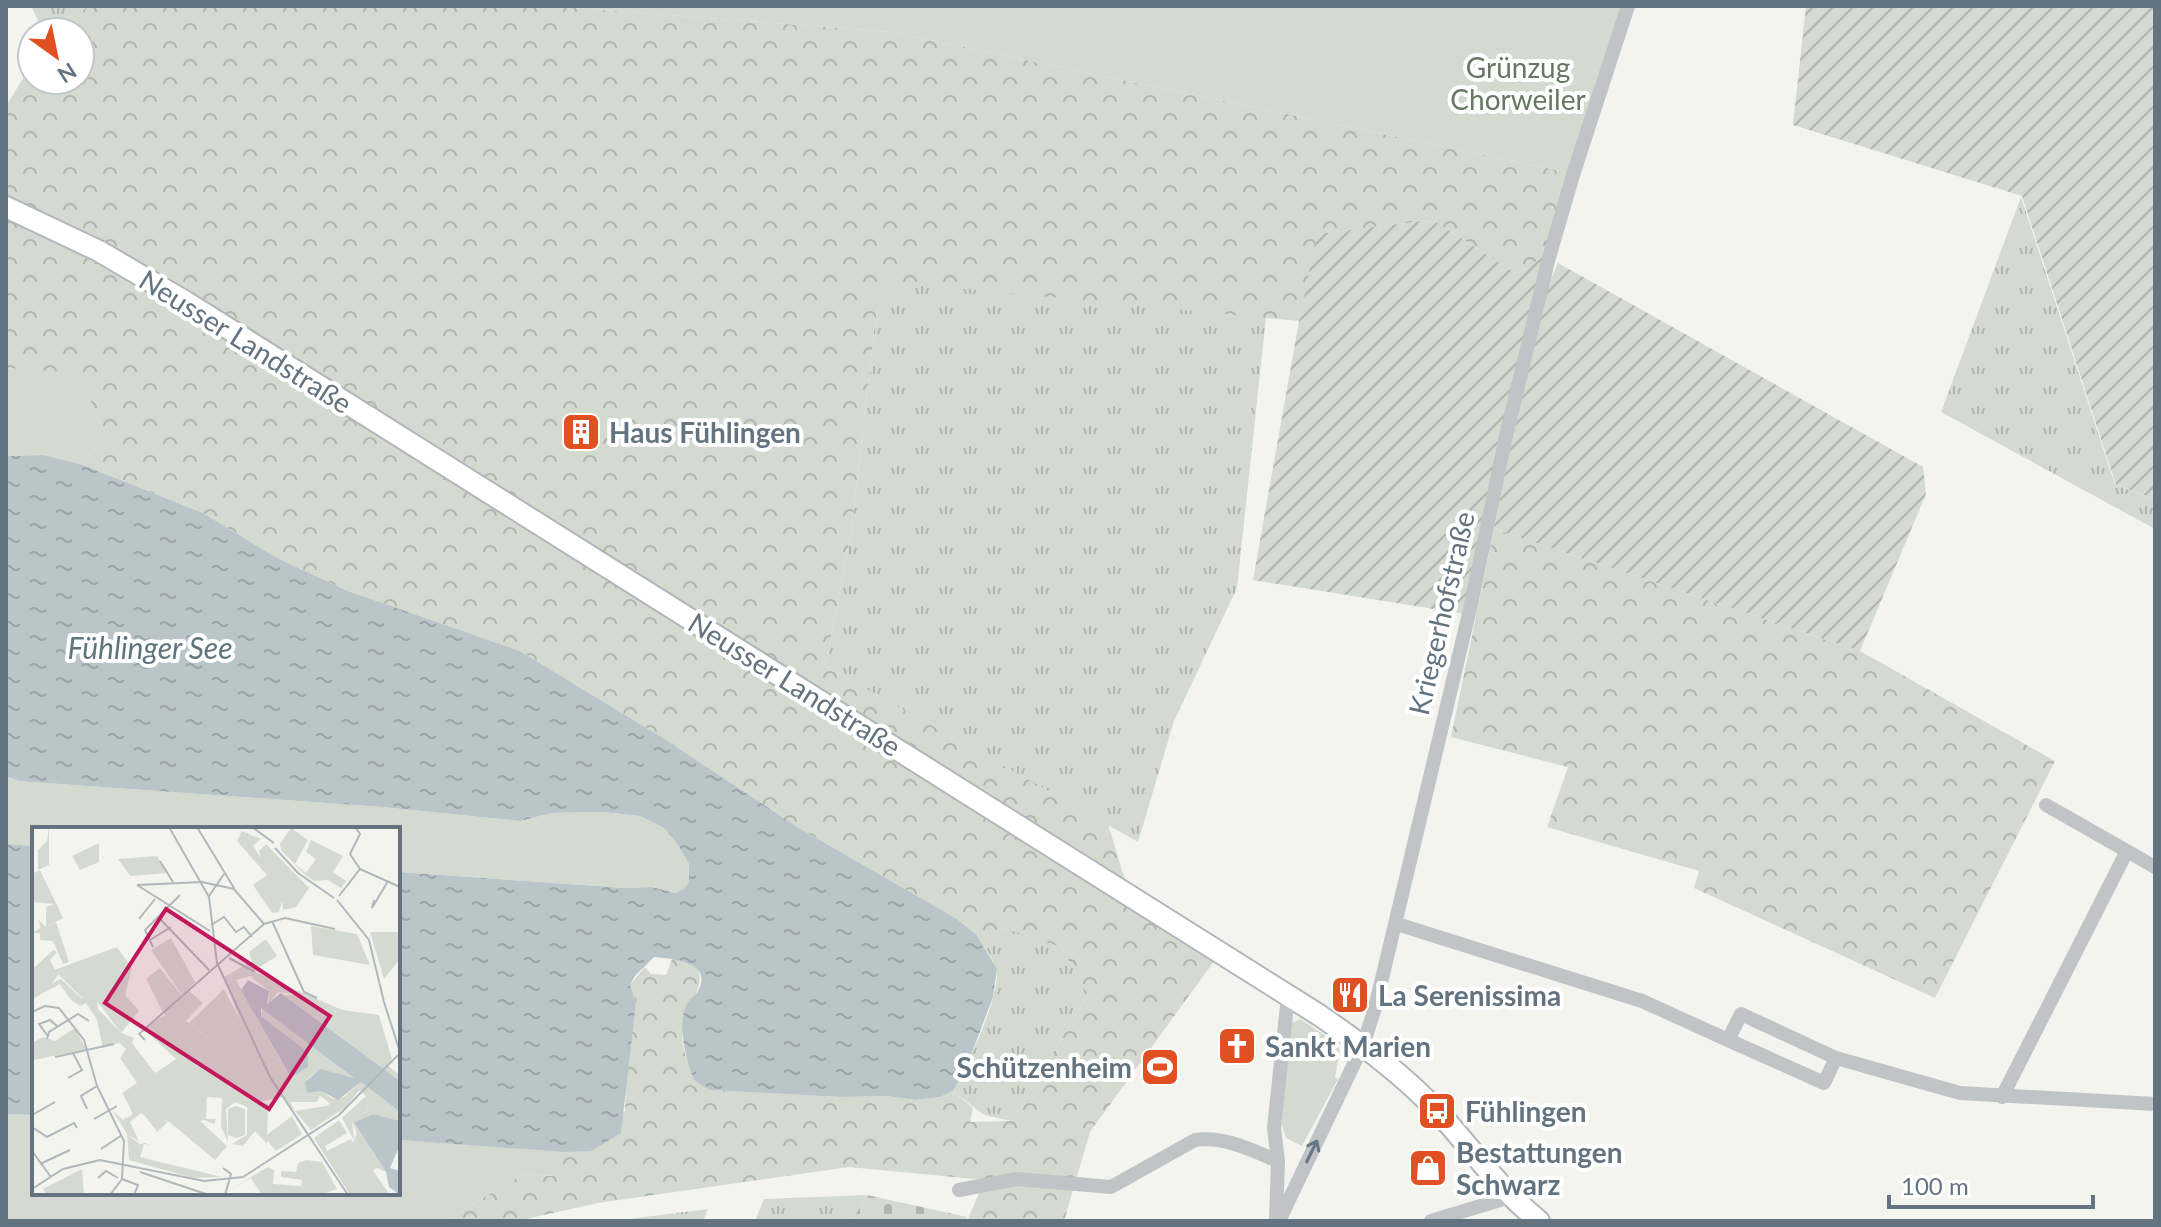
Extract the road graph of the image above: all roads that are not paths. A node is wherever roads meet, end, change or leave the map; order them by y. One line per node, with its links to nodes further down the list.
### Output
1 (1628, 6): 6 (street, Kriegerhofstraße)
2 (6, 207): 7 (main road, Neusser Landstraße)
3 (2046, 805): 4 (street)
4 (2127, 851): 5 (street); 11 (street)
5 (2155, 867)
6 (1397, 924): 8 (street); 9 (street, Kriegerhofstraße)
7 (1288, 996): 9 (main road, Neusser Landstraße); 13 (street, Kriegerhofstraße)
8 (1728, 1040): 10 (street); 10 (street)
9 (1363, 1045): 15 (main road, Neusser Landstraße); 16 (street, Kriegerhofstraße, one-way to 9)
10 (1836, 1058): 11 (street)
11 (2002, 1097): 12 (street)
12 (2155, 1104)
13 (1278, 1161): 14 (street); 16 (street, Kriegerhofstraße)
14 (959, 1190)
15 (1510, 1197): 17 (street); 18 (main road, Neusser Landstraße)
16 (1277, 1221)
17 (1431, 1221)
18 (1539, 1221)

